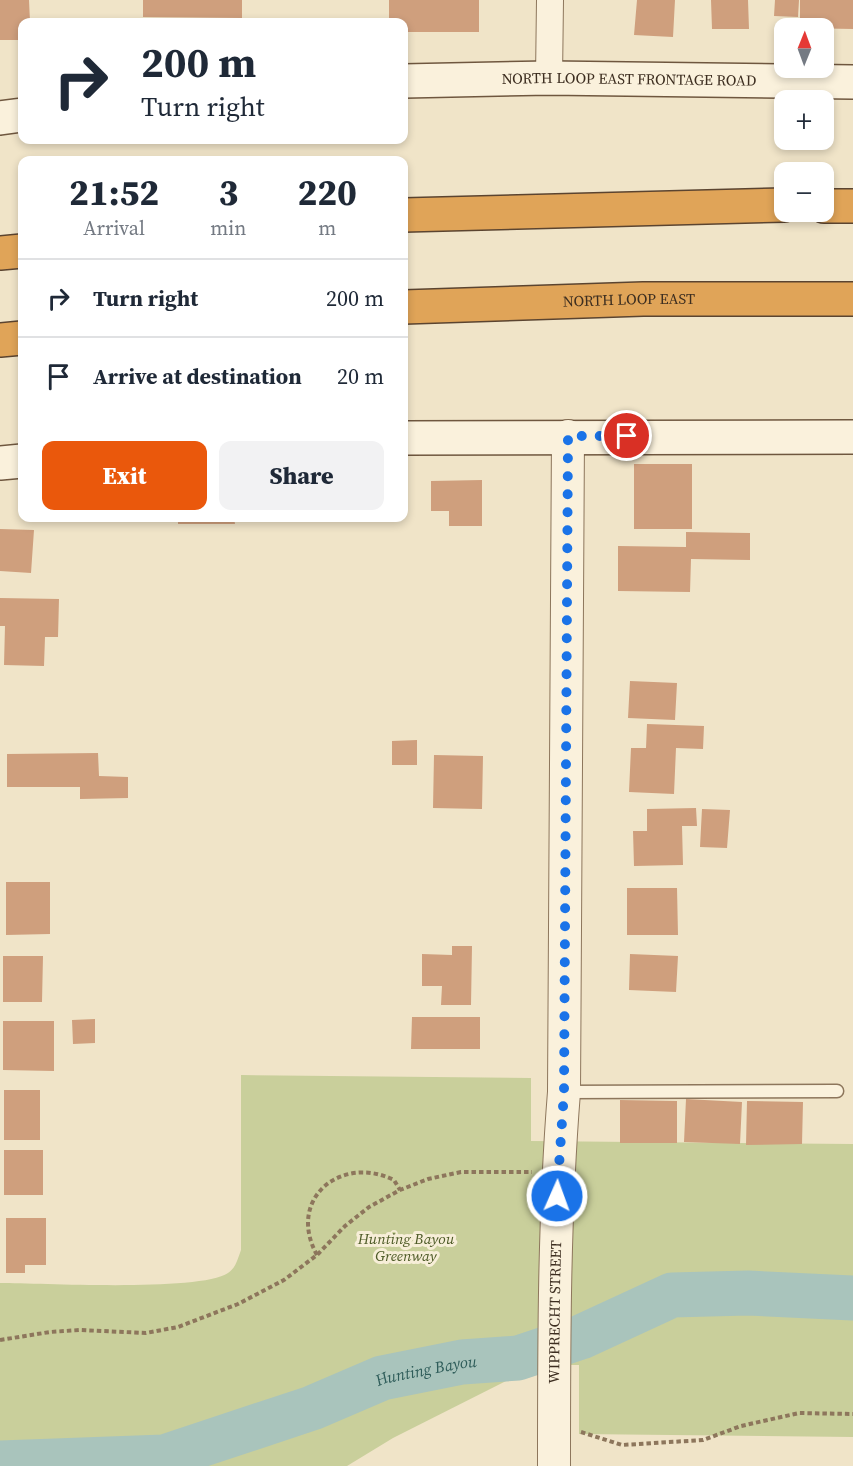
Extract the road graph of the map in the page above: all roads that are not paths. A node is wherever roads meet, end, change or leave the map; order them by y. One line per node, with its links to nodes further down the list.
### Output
1 (550, 0): 2 (street)
2 (549, 78): 3 (main road, NORTH LOOP EAST FRONTAGE ROAD); 4 (main road, NORTH LOOP EAST FRONTAGE ROAD)
3 (408, 81)
4 (853, 82)
5 (18, 116): 6 (main road)
6 (0, 118)
7 (774, 205): 10 (highway)
8 (834, 206): 9 (highway)
9 (853, 206)
10 (408, 215)
11 (18, 251): 12 (highway)
12 (0, 253)
13 (853, 299): 14 (highway, NORTH LOOP EAST)
14 (408, 307)
15 (18, 338): 16 (highway)
16 (0, 340)
17 (568, 436): 18 (main road); 19 (main road); 23 (street, WIPPRECHT STREET)
18 (853, 437)
19 (408, 438)
20 (18, 461): 21 (main road)
21 (0, 463)
22 (837, 1091): 23 (lane)
23 (564, 1092): 24 (street, WIPPRECHT STREET)
24 (554, 1466)

